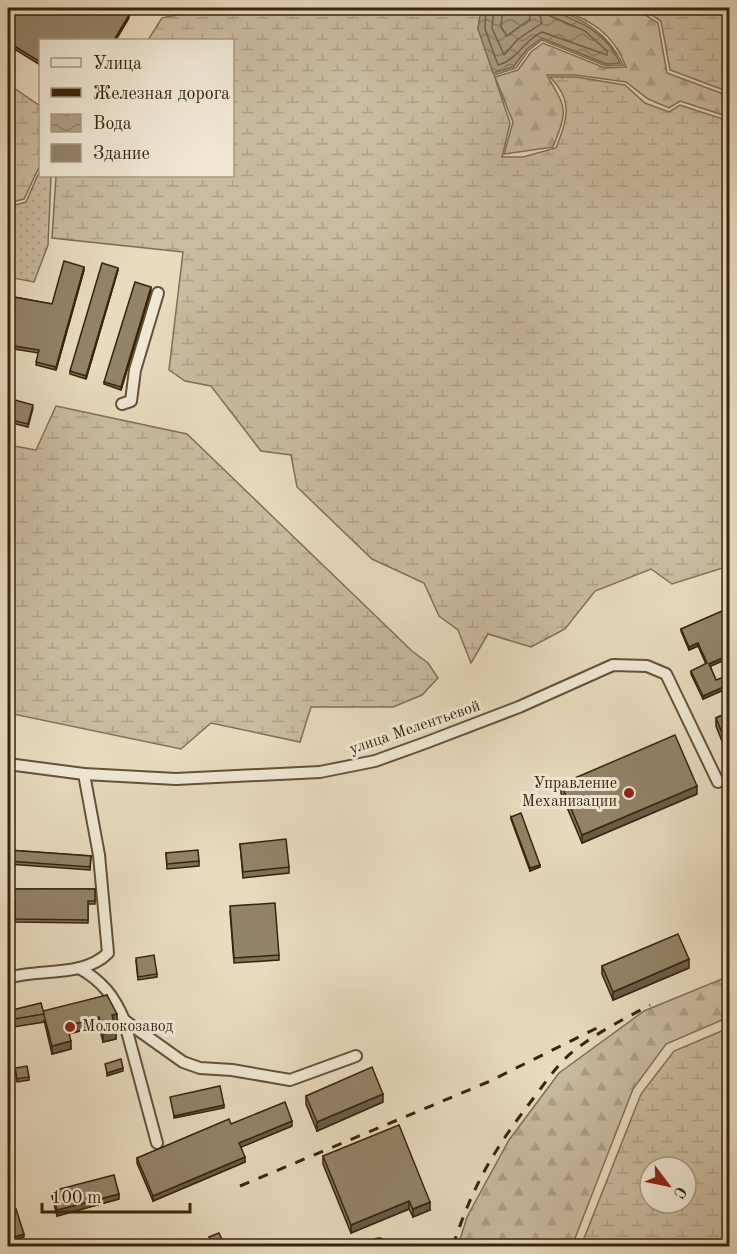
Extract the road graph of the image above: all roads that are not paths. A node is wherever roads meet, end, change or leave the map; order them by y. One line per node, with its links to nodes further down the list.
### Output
1 (158, 293): 2 (street)
2 (122, 404)
3 (8, 764): 4 (street, улица Мелентьевой)
4 (84, 774): 5 (street, улица Мелентьевой); 6 (street)
5 (718, 782)
6 (79, 968): 7 (street); 8 (street)
7 (8, 978)
8 (124, 1020): 9 (street); 10 (street)
9 (356, 1056)
10 (157, 1143)

